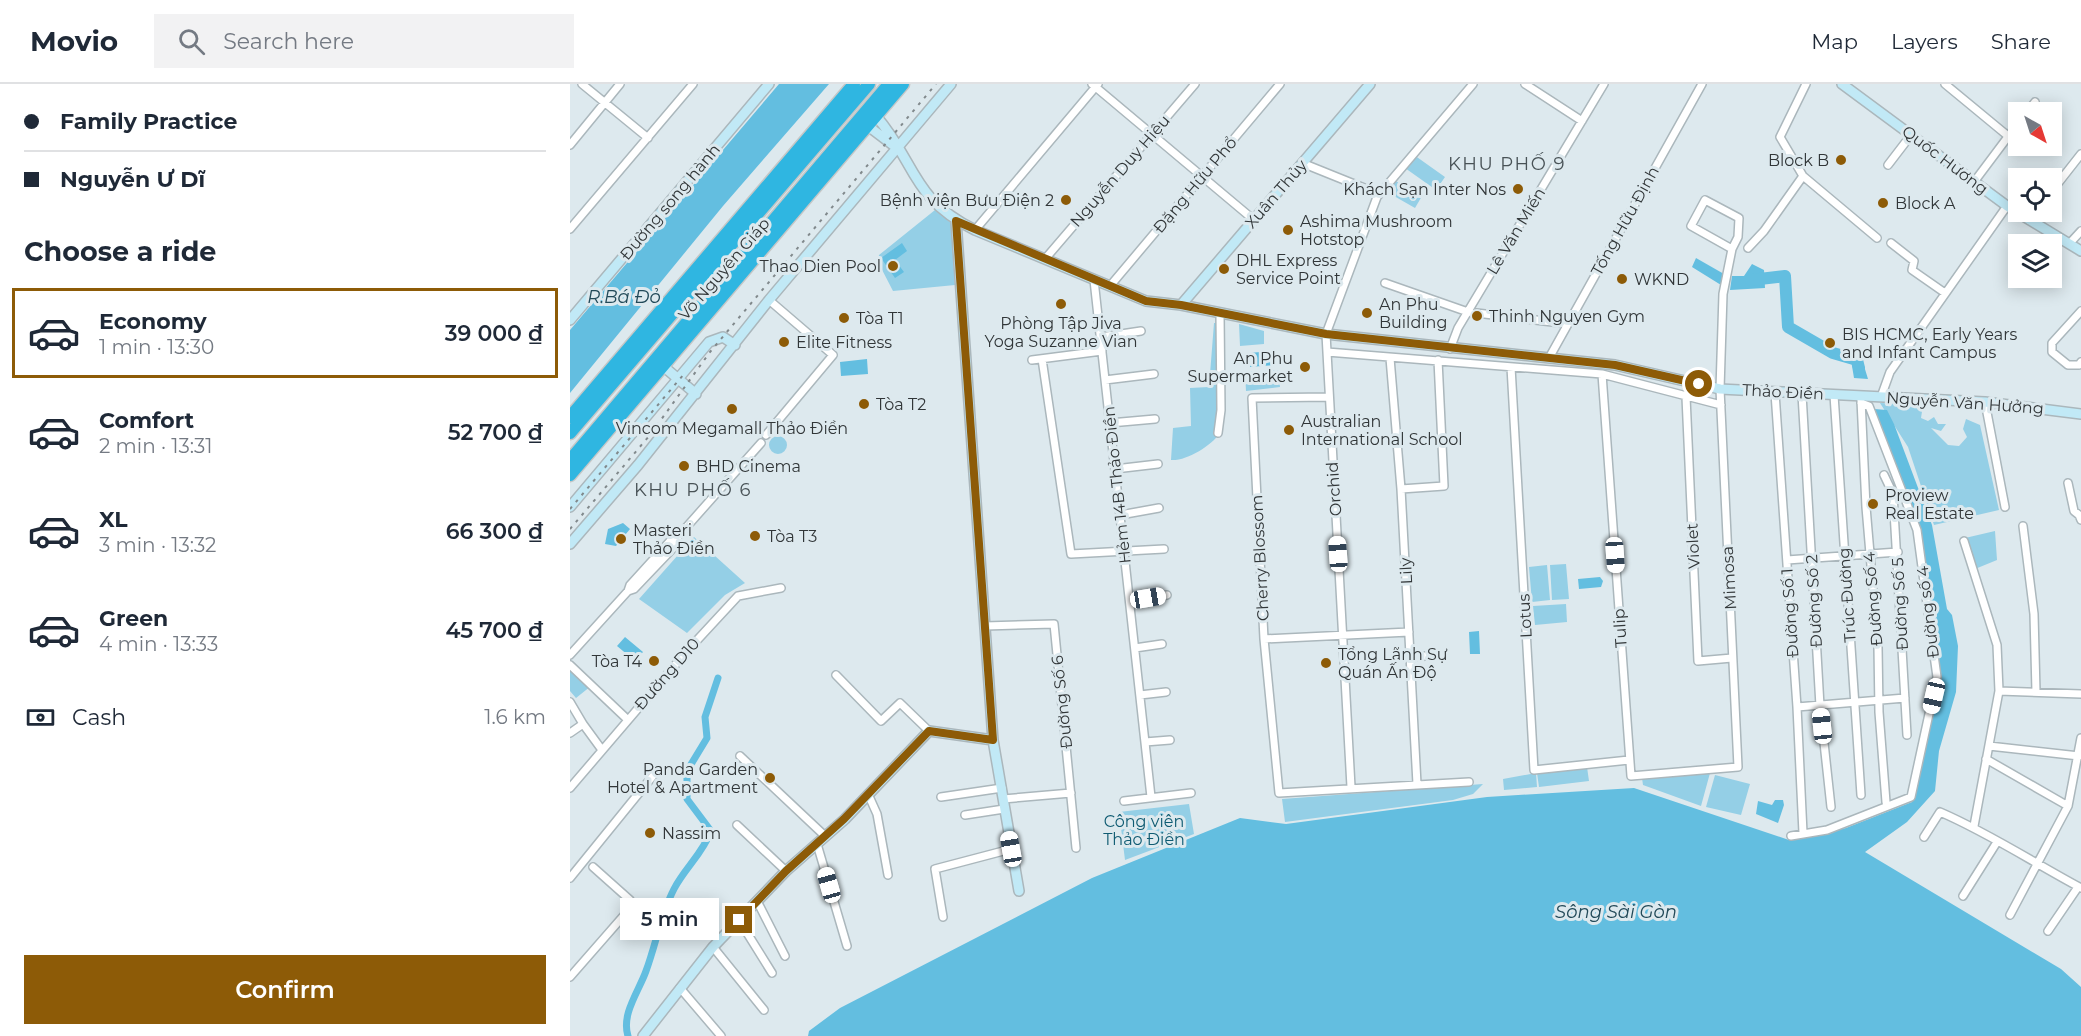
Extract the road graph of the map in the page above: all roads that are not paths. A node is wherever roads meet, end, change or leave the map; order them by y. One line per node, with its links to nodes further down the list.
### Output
1 (582, 84): 21 (street)
2 (620, 84): 21 (street)
3 (693, 84): 27 (street)
4 (769, 84): 61 (main road, Đường song hành)
5 (854, 84): 96 (highway, Võ Nguyên Giáp)
6 (869, 84): 99 (highway, Võ Nguyên Giáp)
7 (889, 84): 103 (highway, Võ Nguyên Giáp)
8 (903, 84): 22 (highway, Võ Nguyên Giáp)
9 (951, 84): 29 (main road)
10 (1195, 84): 24 (street, Nguyễn Duy Hiệu)
11 (1281, 84): 33 (street, Đặng Hữu Phổ)
12 (1370, 84): 31 (main road, Xuân Thủy)
13 (1473, 84): 37 (street)
14 (1604, 84): 23 (street, Lê Văn Miến)
15 (1702, 84): 71 (street, Tống Hữu Định)
16 (1806, 84): 34 (street)
17 (1842, 84): 25 (main road, Quốc Hương)
18 (1944, 84): 26 (street)
19 (1095, 85): 24 (street); 43 (street)
20 (1529, 85): 23 (street)
21 (605, 103): 27 (street); 28 (street)
22 (872, 121): 29 (main road, Thảo Điền); 76 (highway, Võ Nguyên Giáp)
23 (1582, 121): 59 (street, Lê Văn Miến)
24 (1152, 134): 33 (street); 51 (street, Nguyễn Duy Hiệu)
25 (1911, 135): 32 (street); 36 (main road, Quốc Hương)
26 (2008, 136): 36 (street)
27 (648, 138): 42 (street)
28 (570, 145)
29 (897, 148): 40 (main road, Thảo Điền); 56 (main road)
30 (2081, 154): 35 (street)
31 (1302, 163): 37 (street); 39 (main road, Xuân Thủy)
32 (1888, 165)
33 (1203, 176): 39 (street); 54 (street, Đặng Hữu Phổ)
34 (1803, 176): 45 (street); 48 (street)
35 (2062, 178)
36 (1974, 182): 38 (main road, Quốc Hương)
37 (1379, 194): 64 (street)
38 (2007, 206): 55 (street)
39 (1254, 220): 57 (main road, Xuân Thủy)
40 (956, 221): 43 (main road, Thảo Điền); 128 (main road)
41 (2032, 222): 47 (main road, Quốc Hương)
42 (570, 229)
43 (975, 230): 51 (main road, Thảo Điền)
44 (2081, 231): 47 (street)
45 (1877, 238)
46 (1891, 243): 55 (street)
47 (2069, 244): 50 (main road, Quốc Hương)
48 (1748, 248)
49 (1732, 249): 49 (street, Mimosa); 82 (street, Mimosa)
50 (2081, 251)
51 (1045, 259): 52 (main road, Thảo Điền)
52 (1094, 280): 54 (main road, Thảo Điền); 65 (street, Hẻm 14B Thảo Điền)
53 (1385, 283): 59 (street)
54 (1110, 286): 57 (main road, Thảo Điền)
55 (1945, 292): 89 (street)
56 (769, 300): 66 (main road); 101 (street)
57 (1181, 305): 60 (main road, Thảo Điền)
58 (2081, 311): 75 (street)
59 (1468, 312): 62 (street); 67 (street, Lê Văn Miến)
60 (1220, 314): 64 (main road, Thảo Điền); 100 (street)
61 (570, 320)
62 (1561, 323)
63 (1141, 331): 65 (street)
64 (1326, 334): 67 (main road, Thảo Điền); 69 (street, Orchid)
65 (1101, 337): 68 (street, Hẻm 14B Thảo Điền)
66 (735, 345): 80 (main road); 84 (main road)
67 (1450, 349): 71 (main road, Thảo Điền)
68 (1102, 351): 72 (street); 81 (street, Hẻm 14B Thảo Điền)
69 (1327, 352): 70 (street); 87 (street, Orchid)
70 (1390, 358): 74 (street); 109 (street, Lily)
71 (1549, 358): 82 (main road, Thảo Điền)
72 (1042, 359): 73 (street); 119 (street)
73 (1032, 360)
74 (1438, 360): 77 (street); 109 (street)
75 (2080, 363)
76 (663, 366): 80 (main road); 106 (highway, Võ Nguyên Giáp)
77 (1511, 367): 79 (street); 165 (street, Lotus)
78 (1154, 374): 81 (street)
79 (1602, 374): 88 (street); 165 (street, Tulip)
80 (678, 379): 84 (main road); 110 (main road)
81 (1105, 380): 98 (street, Hẻm 14B Thảo Điền)
82 (1720, 389): 83 (main road, Thảo Điền); 92 (street, Mimosa)
83 (1775, 393): 85 (main road, Thảo Điền); 124 (street, Đường Số 1)
84 (696, 394): 117 (main road)
85 (1802, 394): 86 (main road, Thảo Điền); 123 (street, Đường Số 2)
86 (1834, 395): 90 (main road, Thảo Điền); 122 (street, Trúc Đường)
87 (1328, 397): 130 (street, Orchid); 131 (street, Cherry Blossom)
88 (1686, 397): 92 (street); 137 (street, Violet)
89 (1881, 397): 90 (main road, Nguyễn Văn Hưởng); 91 (main road, Nguyễn Văn Hưởng)
90 (1862, 398): 121 (street, Đường Số 4); 179 (street, Đường số 4)
91 (1985, 402): 94 (main road, Nguyễn Văn Hưởng); 111 (street)
92 (1721, 405): 137 (street, Mimosa)
93 (2081, 408): 94 (main road, Nguyễn Văn Hưởng)
94 (2065, 411): 95 (main road, Nguyễn Văn Hưởng)
95 (2081, 414)
96 (570, 417)
97 (1155, 418): 98 (street)
98 (1110, 423): 105 (street, Hẻm 14B Thảo Điền)
99 (570, 433)
100 (1218, 433)
101 (766, 435)
102 (761, 443): 134 (street)
103 (570, 460)
104 (1158, 464): 105 (street)
105 (1115, 469): 113 (street, Hẻm 14B Thảo Điền)
106 (570, 475)
107 (1884, 475): 120 (street, Đường Số 5)
108 (2068, 483): 114 (street)
109 (1401, 489): 129 (street, Lily)
110 (570, 507)
111 (2005, 507)
112 (1159, 508): 113 (street)
113 (1120, 515): 119 (street, Hẻm 14B Thảo Điền)
114 (2081, 520)
115 (2023, 526): 142 (street)
116 (1964, 541): 141 (street)
117 (570, 544)
118 (1164, 549): 119 (street)
119 (1124, 551): 127 (street, Hẻm 14B Thảo Điền)
120 (1898, 552): 121 (street); 145 (street, Đường Số 5)
121 (1869, 554): 122 (street); 146 (street, Đường Số 4)
122 (1845, 556): 123 (street); 148 (street, Trúc Đường)
123 (1812, 558): 124 (street); 149 (street, Đường Số 2)
124 (1786, 560): 150 (street, Đường Số 1)
125 (782, 588): 151 (street, Đường D10)
126 (1167, 595): 127 (street)
127 (1130, 600): 133 (street, Hẻm 14B Thảo Điền)
128 (985, 626): 157 (main road); 171 (street, Đường Số 6)
129 (1409, 632): 130 (street); 136 (street, Lily)
130 (1343, 635): 131 (street); 170 (street, Orchid)
131 (1264, 639): 170 (street, Cherry Blossom)
132 (1162, 644): 133 (street)
133 (1135, 648): 144 (street, Hẻm 14B Thảo Điền)
134 (570, 655)
135 (1441, 655): 136 (street)
136 (1410, 657): 168 (street, Lily)
137 (1732, 658): 165 (street, Mimosa)
138 (570, 665): 151 (street)
139 (836, 675): 153 (street)
140 (1166, 692): 144 (street)
141 (1999, 692): 142 (street); 160 (street)
142 (2036, 692): 143 (street)
143 (2081, 693)
144 (1140, 695): 159 (street, Hẻm 14B Thảo Điền)
145 (1905, 698): 146 (street); 155 (street, Đường Số 5)
146 (1879, 701): 148 (street); 179 (street, Đường Số 4)
147 (570, 702): 152 (street)
148 (1855, 703): 149 (street); 175 (street, Trúc Đường)
149 (1820, 706): 150 (street); 181 (street, Đường Số 2)
150 (1797, 707): 186 (street, Đường Số 1)
151 (628, 720): 161 (street, Đường D10)
152 (583, 724): 154 (street); 161 (street)
153 (929, 731): 157 (main road); 173 (main road)
154 (570, 733)
155 (1907, 735)
156 (2081, 738): 163 (street)
157 (993, 740): 174 (main road)
158 (1170, 740): 159 (street)
159 (1145, 742): 176 (street, Hẻm 14B Thảo Điền)
160 (1989, 746): 163 (street); 164 (street)
161 (602, 750): 169 (street, Đường D10)
162 (740, 756): 187 (street)
163 (2079, 756): 180 (street)
164 (1986, 759): 180 (street); 185 (street)
165 (1629, 760)
166 (656, 772): 198 (street)
167 (1469, 782): 168 (street)
168 (1418, 784): 170 (street)
169 (570, 788)
170 (1351, 788)
171 (1071, 792): 174 (street); 192 (street, Đường Số 6)
172 (1191, 793): 176 (street)
173 (868, 794): 187 (main road); 197 (street)
174 (1002, 794): 177 (street); 182 (main road)
175 (1861, 795)
176 (1151, 797): 178 (street)
177 (941, 798)
178 (1124, 801)
179 (1886, 806): 186 (street)
180 (2068, 806): 194 (street)
181 (1831, 807)
182 (1004, 809): 183 (street); 193 (main road)
183 (965, 815)
184 (737, 825): 196 (street)
185 (1974, 826): 189 (street); 190 (street)
186 (1803, 833): 188 (street)
187 (825, 836): 191 (main road)
188 (1791, 836)
189 (1924, 837)
190 (1997, 842): 194 (street); 201 (street)
191 (817, 844): 196 (main road); 207 (street)
192 (1076, 848)
193 (1011, 849): 200 (main road); 204 (street)
194 (2036, 865): 199 (street); 203 (street)
195 (593, 867): 211 (street)
196 (786, 871): 202 (main road)
197 (888, 875)
198 (570, 878)
199 (2079, 887): 206 (street)
200 (1019, 891)
201 (1963, 896)
202 (757, 901): 205 (main road); 209 (street)
203 (2010, 915)
204 (943, 917)
205 (739, 920): 208 (main road); 210 (street)
206 (2048, 932)
207 (847, 946)
208 (713, 947): 212 (main road); 213 (street)
209 (785, 956)
210 (772, 973)
211 (570, 976)
212 (680, 988): 214 (main road); 215 (street)
213 (764, 1010)
214 (643, 1036)
215 (722, 1036)

